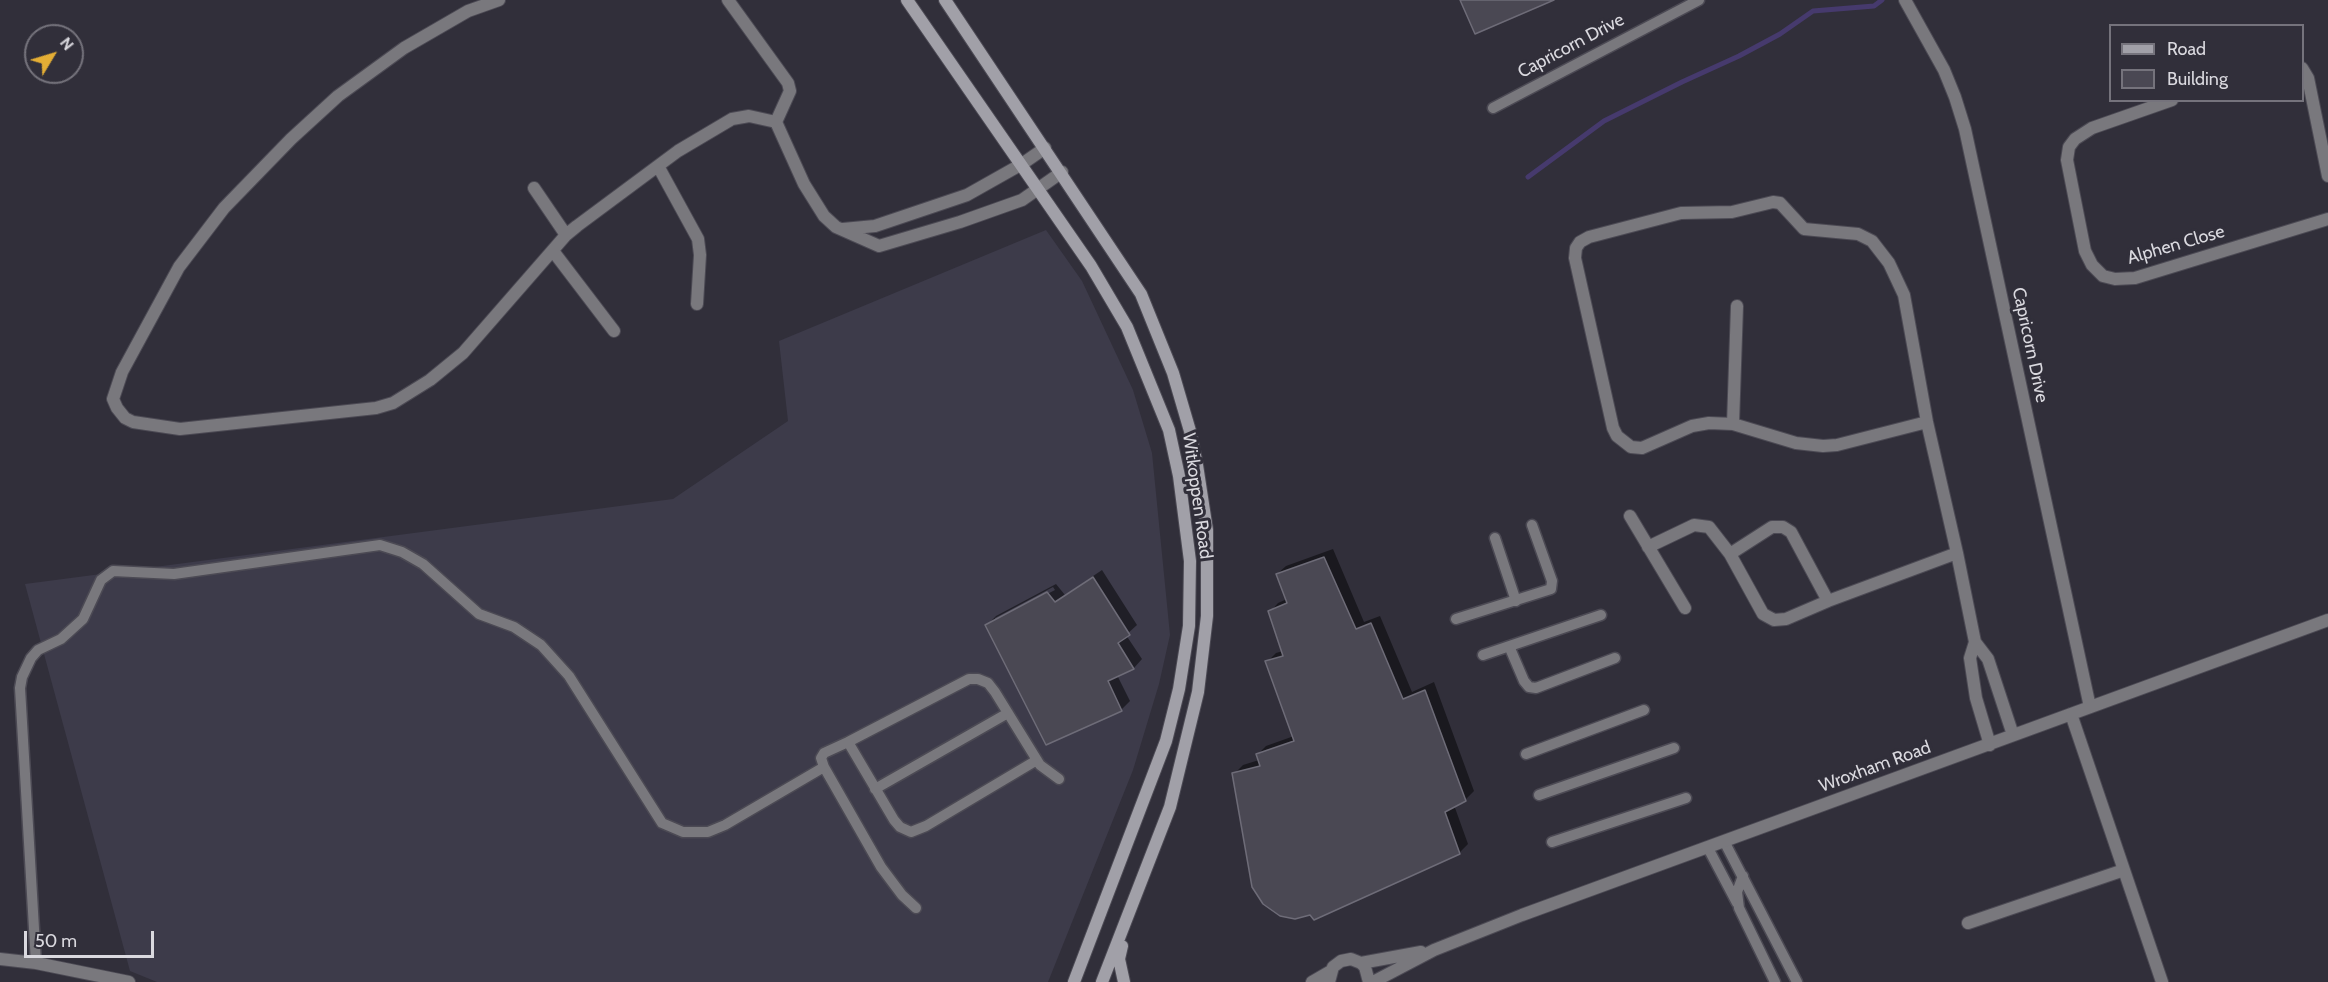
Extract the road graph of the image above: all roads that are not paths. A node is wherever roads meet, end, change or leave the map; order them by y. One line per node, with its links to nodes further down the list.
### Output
1 (500, 0): 23 (street)
2 (729, 0): 10 (street)
3 (908, 0): 12 (main road, Witkoppen Road)
4 (945, 0): 11 (main road, Witkoppen Road)
5 (1699, 0): 9 (lane, Capricorn Drive)
6 (1905, 0): 45 (street, Capricorn Drive)
7 (2304, 71): 15 (street)
8 (2166, 102): 19 (street, Alphen Close)
9 (1493, 108)
10 (776, 122): 13 (street); 20 (street)
11 (1045, 148): 12 (street); 14 (main road, Witkoppen Road)
12 (1022, 164): 17 (main road, Witkoppen Road); 18 (street)
13 (658, 166): 22 (street); 24 (street)
14 (1062, 172): 17 (street); 67 (main road, Witkoppen Road)
15 (2328, 176)
16 (534, 188): 22 (street)
17 (1038, 189): 21 (street); 75 (main road, Witkoppen Road)
18 (917, 212): 20 (street); 21 (street)
19 (2328, 219)
20 (842, 230): 21 (street)
21 (921, 234)
22 (566, 235): 23 (street)
23 (553, 251): 26 (street)
24 (697, 304)
25 (1737, 306): 28 (street)
26 (614, 331)
27 (1927, 422): 28 (street); 28 (street); 33 (street)
28 (1733, 424)
29 (1630, 516): 32 (street)
30 (1532, 525): 35 (lane)
31 (1495, 538): 35 (lane)
32 (1648, 547): 34 (street); 37 (street)
33 (1957, 553): 36 (street); 41 (street)
34 (1730, 554): 36 (street); 36 (street)
35 (1516, 601): 39 (lane)
36 (1828, 601)
37 (1685, 608)
38 (1601, 615): 42 (lane)
39 (1456, 619)
40 (2328, 620): 45 (street, Wroxham Road)
41 (1975, 642): 49 (street); 51 (street)
42 (1509, 646): 43 (lane); 44 (lane)
43 (1483, 655)
44 (1615, 658)
45 (2090, 707): 48 (street, Wroxham Road)
46 (1644, 710): 53 (lane)
47 (1008, 713): 50 (lane); 54 (lane); 57 (lane)
48 (2071, 714): 49 (street, Wroxham Road); 63 (street)
49 (2013, 735): 51 (street, Wroxham Road)
50 (848, 742): 55 (lane); 57 (lane)
51 (1990, 745): 60 (street, Wroxham Road)
52 (1674, 748): 58 (lane)
53 (1526, 754)
54 (1036, 760): 56 (lane); 57 (lane)
55 (824, 767): 65 (lane); 71 (lane)
56 (1059, 779)
57 (876, 789)
58 (1539, 795)
59 (1686, 798): 61 (lane)
60 (1724, 841): 62 (street, Wroxham Road); 64 (lane)
61 (1552, 842)
62 (1708, 848): 66 (lane); 69 (street, Wroxham Road)
63 (2124, 870): 68 (street); 82 (street)
64 (1743, 876): 66 (lane); 81 (lane)
65 (916, 908)
66 (1739, 908): 80 (lane)
67 (1129, 913): 76 (main road, Witkoppen Road); 77 (main road)
68 (1968, 923)
69 (1434, 950): 72 (street, Wroxham Road); 79 (street, Wroxham Road)
70 (0, 959): 71 (street)
71 (36, 963): 74 (street)
72 (1362, 963): 73 (street, Wroxham Road); 79 (street)
73 (1330, 977): 78 (street)
74 (129, 982)
75 (1074, 982)
76 (1102, 982)
77 (1124, 982)
78 (1312, 982)
79 (1371, 982)
80 (1775, 982)
81 (1797, 982)
82 (2162, 982)

